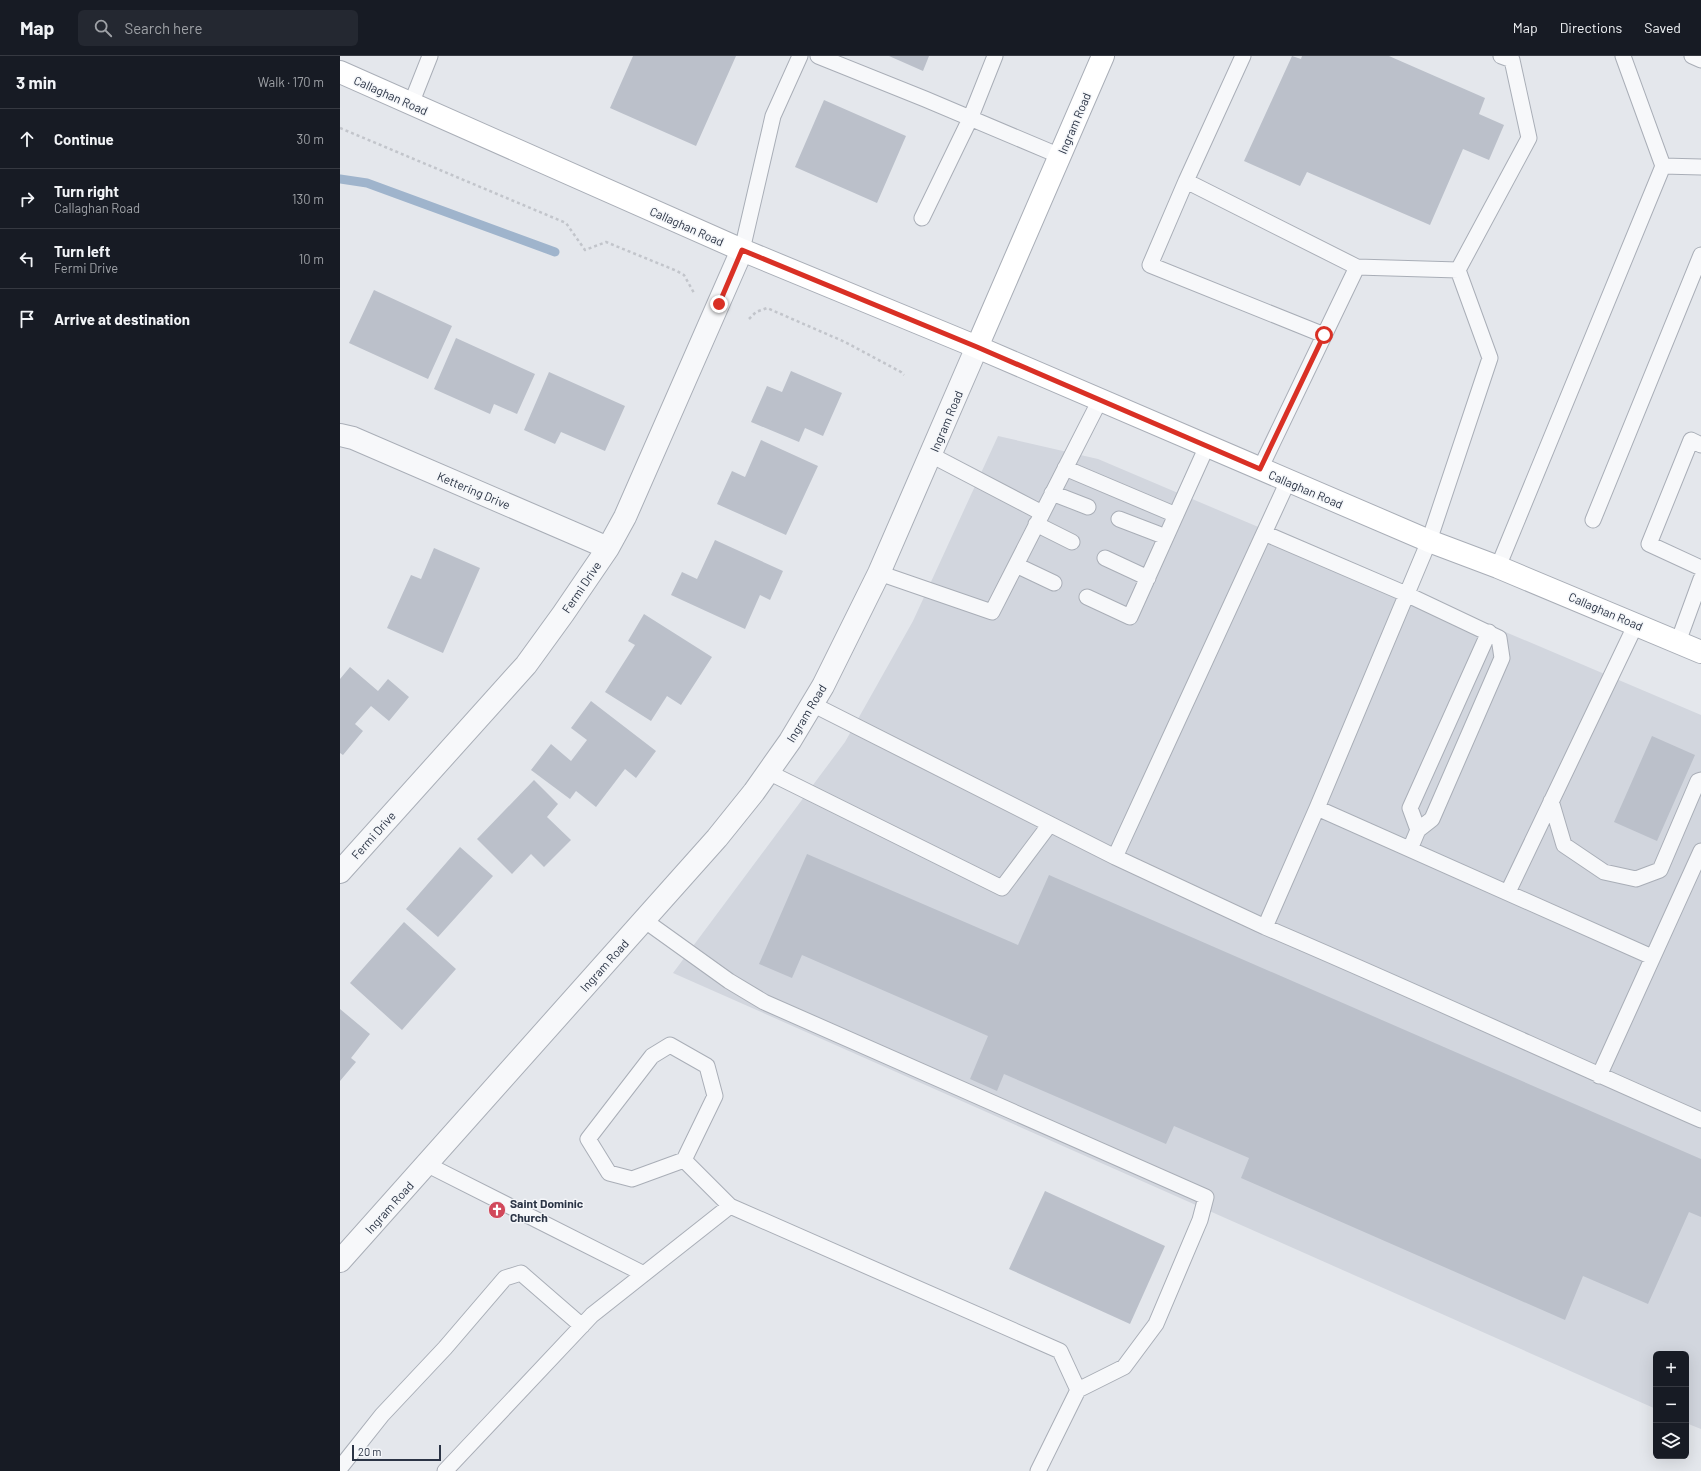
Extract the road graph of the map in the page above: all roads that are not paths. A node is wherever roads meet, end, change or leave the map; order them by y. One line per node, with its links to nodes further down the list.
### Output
1 (430, 56): 10 (lane)
2 (800, 56): 17 (lane)
3 (818, 56): 11 (lane)
4 (995, 56): 11 (lane)
5 (1103, 56): 12 (main road, Ingram Road)
6 (1243, 56): 15 (lane)
7 (1501, 56): 20 (lane)
8 (1623, 56): 13 (lane)
9 (340, 72): 10 (main road, Callaghan Road)
10 (411, 104): 17 (main road, Callaghan Road)
11 (970, 119): 12 (lane); 16 (lane)
12 (1060, 156): 22 (main road, Ingram Road)
13 (1663, 166): 14 (lane); 44 (lane)
14 (1701, 167)
15 (1186, 181): 19 (lane); 21 (lane)
16 (922, 218)
17 (742, 250): 22 (main road, Callaghan Road); 41 (street, Fermi Drive)
18 (1701, 255): 36 (lane)
19 (1357, 267): 20 (lane); 21 (lane)
20 (1458, 270): 39 (lane)
21 (1324, 335): 29 (lane)
22 (977, 347): 23 (main road, Callaghan Road); 27 (street, Ingram Road)
23 (1100, 400): 26 (main road, Callaghan Road); 28 (lane)
24 (340, 435): 41 (street, Kettering Drive)
25 (1701, 445): 45 (lane)
26 (1207, 446): 29 (main road, Callaghan Road); 33 (lane)
27 (931, 455): 34 (lane); 46 (street, Ingram Road)
28 (1065, 468): 31 (lane); 33 (lane)
29 (1260, 469): 30 (main road, Callaghan Road)
30 (1288, 481): 37 (lane); 39 (main road, Callaghan Road)
31 (1052, 493): 32 (lane); 34 (lane)
32 (1088, 507)
33 (1176, 515): 38 (lane)
34 (1039, 519): 40 (lane); 43 (lane)
35 (1119, 519): 38 (lane)
36 (1593, 520)
37 (1264, 533): 50 (lane); 65 (lane)
38 (1166, 537): 47 (lane)
39 (1429, 541): 44 (main road, Callaghan Road); 50 (lane)
40 (1072, 542)
41 (608, 548): 66 (street, Fermi Drive)
42 (1105, 558): 47 (lane)
43 (1016, 564): 46 (lane); 49 (lane)
44 (1498, 567): 52 (main road, Callaghan Road)
45 (1701, 568)
46 (879, 573): 56 (street, Ingram Road)
47 (1148, 578): 51 (lane)
48 (1701, 579): 54 (lane)
49 (1054, 583)
50 (1406, 594): 53 (lane); 60 (lane)
51 (1087, 597)
52 (1636, 624): 54 (main road, Callaghan Road); 59 (lane)
53 (1489, 632): 62 (lane); 62 (lane)
54 (1678, 642): 55 (main road, Callaghan Road)
55 (1701, 652)
56 (812, 704): 57 (street, Ingram Road); 61 (lane)
57 (768, 772): 61 (lane); 68 (street, Ingram Road)
58 (1701, 780): 59 (lane)
59 (1551, 801): 67 (lane)
60 (1317, 808): 63 (lane); 69 (lane)
61 (1050, 824): 65 (lane)
62 (1418, 830): 63 (lane)
63 (1410, 849): 67 (lane)
64 (1701, 851): 70 (lane)
65 (1115, 857): 69 (lane)
66 (340, 872)
67 (1508, 892): 70 (lane)
68 (644, 920): 74 (street, Ingram Road); 79 (lane)
69 (1265, 927): 71 (lane)
70 (1652, 957): 71 (lane)
71 (1599, 1076): 72 (lane)
72 (1701, 1120)
73 (684, 1160): 73 (lane); 75 (lane)
74 (426, 1164): 76 (street, Ingram Road); 77 (lane)
75 (730, 1206): 77 (lane); 79 (lane)
76 (340, 1261)
77 (644, 1274): 78 (lane)
78 (582, 1326): 80 (lane); 81 (lane)
79 (1078, 1390): 82 (lane)
80 (340, 1468)
81 (445, 1471)
82 (1038, 1471)

